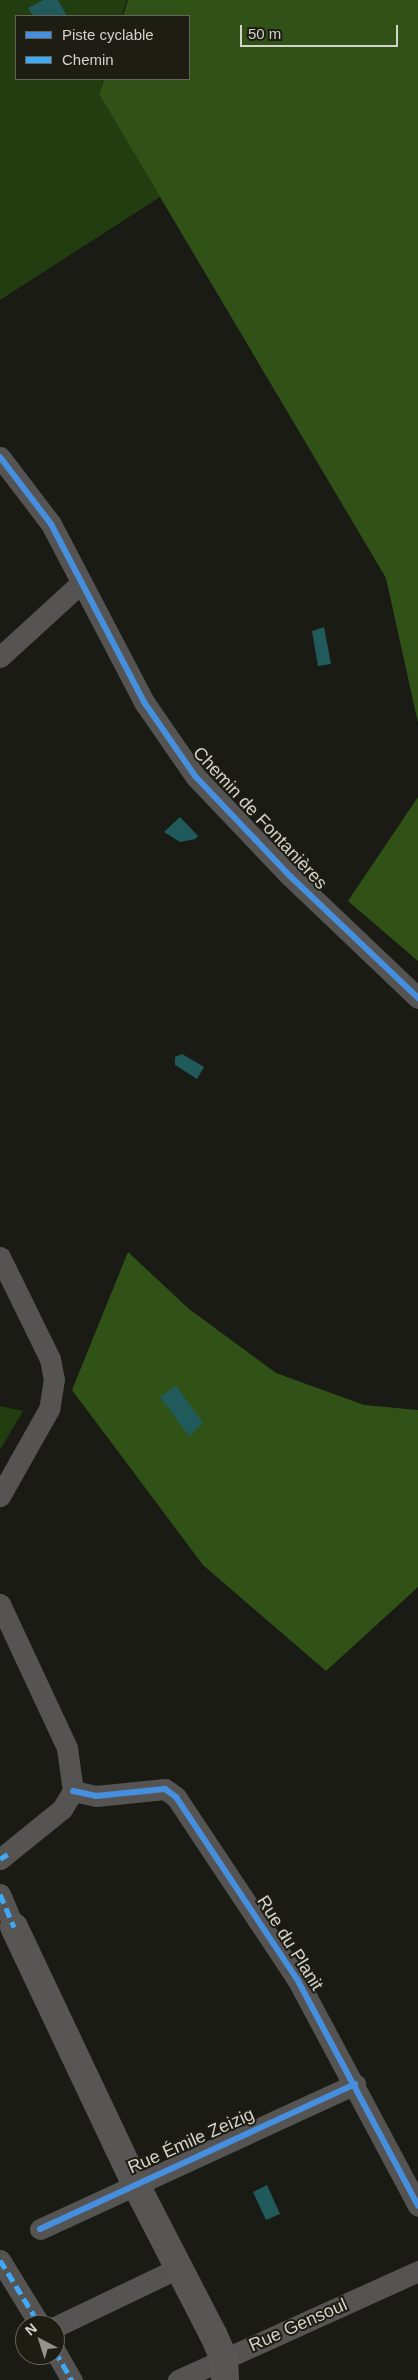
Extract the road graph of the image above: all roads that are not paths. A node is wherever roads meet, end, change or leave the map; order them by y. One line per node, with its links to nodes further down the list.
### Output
1 (0, 456): 2 (street, Chemin de Fontanières)
2 (81, 583): 3 (street); 4 (street, Chemin de Fontanières)
3 (0, 657)
4 (418, 998)
5 (0, 1257): 6 (street)
6 (0, 1496)
7 (0, 1604): 8 (street)
8 (73, 1791): 9 (street); 12 (street, Rue du Planit)
9 (0, 1858)
10 (0, 1894): 11 (street)
11 (14, 1927): 13 (main road)
12 (355, 2084): 13 (street, Rue Émile Zeizig); 14 (street, Rue du Planit)
13 (135, 2183): 15 (street, Rue Émile Zeizig); 17 (main road)
14 (418, 2206)
15 (40, 2229)
16 (0, 2260): 19 (street)
17 (180, 2267): 20 (street); 22 (main road)
18 (418, 2271): 22 (street, Rue Gensoul)
19 (34, 2315)
20 (65, 2322)
21 (63, 2365): 23 (street)
22 (224, 2370): 24 (street, Rue Gensoul)
23 (72, 2380)
24 (178, 2380)

